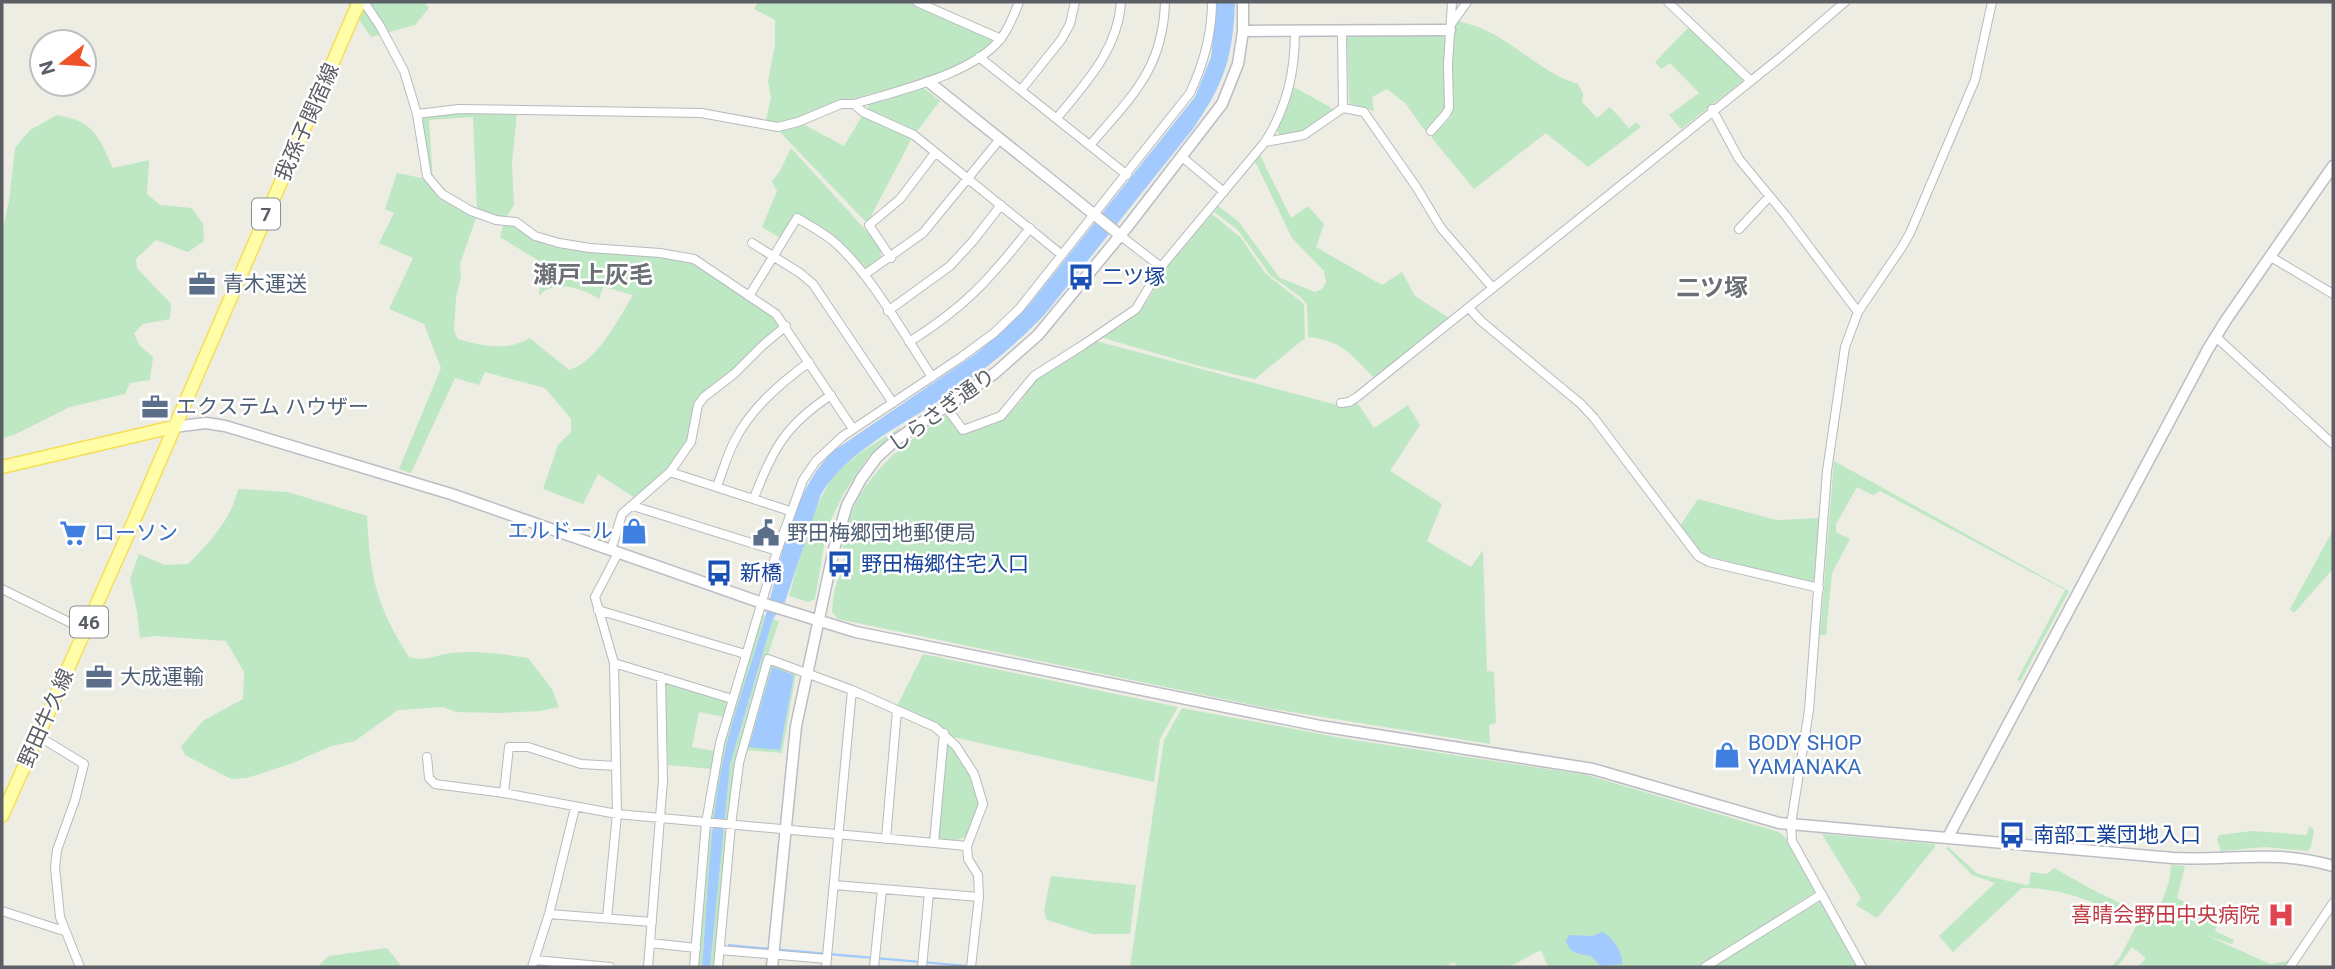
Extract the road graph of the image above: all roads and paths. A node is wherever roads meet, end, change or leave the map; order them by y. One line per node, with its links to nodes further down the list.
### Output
1 (361, 2): 26 (street); 66 (main road, 我孫子関宿線 / 7)
2 (917, 2): 18 (street)
3 (1019, 2): 18 (street)
4 (1075, 2): 22 (street)
5 (1121, 2): 27 (street)
6 (1165, 2): 31 (street)
7 (1212, 2): 35 (street)
8 (1244, 2): 15 (street, しらさぎ通り)
9 (1452, 2): 14 (street)
10 (1467, 2): 14 (street)
11 (1668, 2): 20 (street)
12 (1843, 2): 20 (street)
13 (1992, 2): 56 (street)
14 (1451, 28): 17 (street); 28 (street)
15 (1243, 31): 16 (street); 33 (street, しらさぎ通り)
16 (1295, 31): 17 (street); 30 (street)
17 (1342, 31): 24 (street)
18 (1001, 39): 19 (street)
19 (979, 57): 21 (street); 22 (street)
20 (1750, 80): 25 (street)
21 (929, 82): 23 (street); 29 (street)
22 (1021, 90): 27 (street)
23 (854, 104): 26 (street); 32 (street)
24 (1343, 108): 30 (street); 51 (street)
25 (1712, 109): 38 (street); 51 (street)
26 (417, 114): 53 (street)
27 (1057, 118): 31 (street)
28 (1431, 131)
29 (1000, 139): 36 (street); 40 (street)
30 (1265, 142): 37 (street)
31 (1091, 145): 35 (street)
32 (935, 153): 36 (street); 48 (street)
33 (1182, 158): 37 (street); 43 (street, しらさぎ通り)
34 (2333, 166): 47 (street)
35 (1127, 175): 40 (street)
36 (967, 179): 39 (street); 48 (street)
37 (1224, 192): 49 (street)
38 (1769, 197): 42 (street); 56 (street)
39 (1001, 205): 41 (street); 55 (street)
40 (1097, 217): 43 (street); 45 (street)
41 (1030, 228): 45 (street); 59 (street)
42 (1740, 229)
43 (1118, 233): 49 (street); 65 (street, しらさぎ通り)
44 (752, 243): 46 (street)
45 (1062, 255): 61 (street)
46 (774, 257): 50 (street); 53 (street); 63 (street)
47 (2271, 257): 52 (street); 58 (street)
48 (891, 258): 50 (street)
49 (1161, 267): 65 (street)
50 (864, 275): 55 (street)
51 (1492, 287): 54 (street)
52 (2333, 294)
53 (749, 296): 57 (street)
54 (1469, 308): 64 (street); 77 (street)
55 (888, 311): 59 (street)
56 (1858, 312): 77 (street)
57 (786, 326): 60 (street); 70 (street)
58 (2216, 337): 68 (street); 104 (street)
59 (909, 342): 61 (street)
60 (810, 362): 62 (street); 71 (street)
61 (932, 377): 63 (street)
62 (831, 395): 67 (street); 72 (street)
63 (893, 403): 67 (street)
64 (1341, 403)
65 (946, 407): 81 (street, しらさぎ通り)
66 (173, 427): 69 (main road); 76 (street); 82 (main road, 野田牛久線 / 46)
67 (853, 429): 74 (street)
68 (2333, 444)
69 (2, 467)
70 (670, 472): 71 (street); 73 (street)
71 (717, 486): 72 (street)
72 (754, 498): 74 (street)
73 (633, 506): 75 (street); 76 (street)
74 (790, 511): 75 (street)
75 (777, 551): 79 (street)
76 (614, 552): 79 (street); 80 (street)
77 (1819, 588): 100 (street)
78 (2, 589): 82 (street)
79 (763, 603): 81 (street); 83 (street)
80 (598, 610): 83 (street); 84 (street)
81 (819, 622): 85 (street, しらさぎ通り); 100 (street)
82 (85, 630): 91 (main road, 野田牛久線 / 46)
83 (745, 654): 88 (street)
84 (614, 663): 86 (street); 93 (street)
85 (807, 674): 87 (street); 101 (street); 102 (street, しらさぎ通り)
86 (661, 677): 88 (street); 98 (street)
87 (852, 690): 89 (street); 103 (street)
88 (732, 699): 99 (street)
89 (897, 710): 90 (street); 105 (street)
90 (944, 733): 106 (street); 107 (street)
91 (38, 736): 97 (main road, 野田牛久線 / 46); 119 (street)
92 (427, 757): 94 (street)
93 (617, 766): 94 (street); 96 (street)
94 (503, 793): 95 (street)
95 (575, 808): 96 (street); 116 (street)
96 (617, 814): 98 (street); 117 (street)
97 (2, 816)
98 (660, 819): 99 (street); 118 (street)
99 (706, 823): 101 (street); 121 (street)
100 (1791, 824): 104 (street); 112 (street)
101 (731, 825): 102 (street); 122 (street)
102 (784, 830): 103 (street); 123 (street, しらさぎ通り)
103 (839, 835): 105 (street); 109 (street)
104 (1948, 837): 108 (street)
105 (886, 839): 106 (street)
106 (934, 844): 107 (street)
107 (967, 846): 113 (street)
108 (2333, 866)
109 (834, 885): 110 (street); 124 (street)
110 (881, 889): 111 (street); 132 (street)
111 (929, 893): 113 (street); 133 (street)
112 (1822, 894): 135 (street); 136 (street)
113 (979, 897): 134 (street)
114 (2333, 903): 137 (street)
115 (2, 911): 119 (street)
116 (549, 914): 117 (street); 125 (street)
117 (607, 918): 118 (street)
118 (652, 922): 120 (street)
119 (64, 931): 126 (street)
120 (650, 943): 121 (street); 128 (street)
121 (696, 948): 129 (street)
122 (720, 950): 123 (street); 130 (street)
123 (774, 955): 124 (street); 131 (street, しらさぎ通り)
124 (827, 963)
125 (533, 964): 127 (street)
126 (79, 967)
127 (610, 967)
128 (648, 967)
129 (694, 967)
130 (718, 967)
131 (772, 967)
132 (874, 967)
133 (922, 967)
134 (972, 967)
135 (1705, 967)
136 (1862, 967)
137 (2290, 967)

